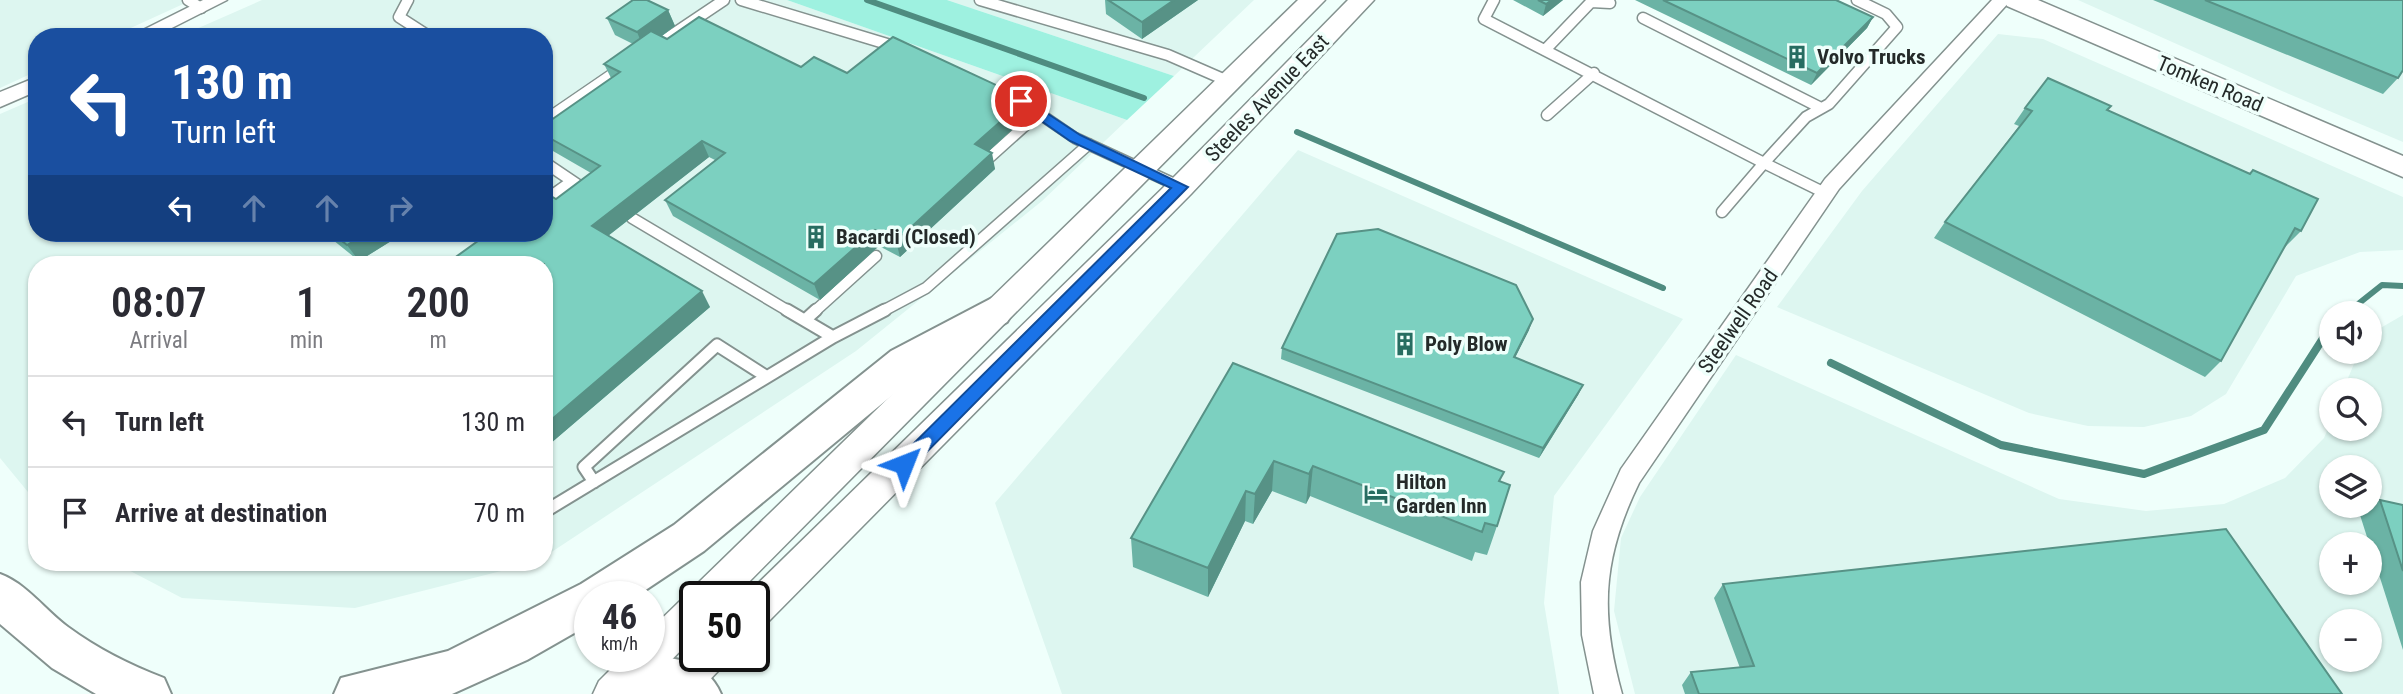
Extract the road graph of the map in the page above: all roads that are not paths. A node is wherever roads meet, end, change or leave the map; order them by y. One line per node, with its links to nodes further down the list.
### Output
1 (218, 0): 13 (street)
2 (408, 0): 16 (lane)
3 (724, 0): 19 (lane)
4 (741, 0): 18 (lane)
5 (980, 0): 22 (lane)
6 (1313, 0): 22 (main road, Steeles Avenue East)
7 (1362, 0): 37 (main road, Steeles Avenue East)
8 (1494, 0): 17 (lane)
9 (1857, 0): 26 (lane)
10 (2002, 0): 38 (street, Steelwell Road)
11 (2016, 0): 34 (main road, Tomken Road)
12 (1610, 3): 17 (lane)
13 (194, 4): 15 (street)
14 (1643, 19): 26 (lane)
15 (153, 28)
16 (416, 28)
17 (1546, 49): 21 (lane)
18 (909, 51)
19 (643, 54)
20 (632, 61): 27 (lane)
21 (1594, 73): 29 (lane); 32 (lane)
22 (1230, 82): 33 (main road, Steeles Avenue East)
23 (28, 87): 25 (street)
24 (1009, 94): 28 (lane)
25 (0, 100)
26 (1821, 108): 32 (lane)
27 (553, 112)
28 (1040, 113): 30 (lane); 31 (lane)
29 (1547, 115)
30 (1089, 144): 33 (lane); 46 (lane)
31 (990, 157)
32 (1764, 163): 38 (lane); 41 (lane)
33 (1143, 167): 37 (lane); 44 (main road, Steeles Avenue East)
34 (2403, 167)
35 (553, 168): 36 (lane)
36 (572, 181): 39 (lane); 40 (lane)
37 (1181, 187): 53 (main road, Steeles Avenue East)
38 (1825, 193): 59 (street, Steelwell Road)
39 (592, 194)
40 (553, 195)
41 (1722, 212)
42 (632, 218): 45 (lane)
43 (876, 256): 45 (lane)
44 (994, 312): 50 (highway); 51 (main road, Steeles Avenue East)
45 (805, 320): 46 (lane)
46 (833, 337): 47 (lane)
47 (767, 377): 48 (lane); 48 (lane)
48 (594, 482): 49 (lane)
49 (553, 507)
50 (622, 581)
51 (725, 581)
52 (0, 594): 57 (highway)
53 (770, 595)
54 (574, 610): 58 (highway)
55 (679, 652): 56 (main road)
56 (667, 682)
57 (148, 694)
58 (357, 694)
59 (1608, 694)

